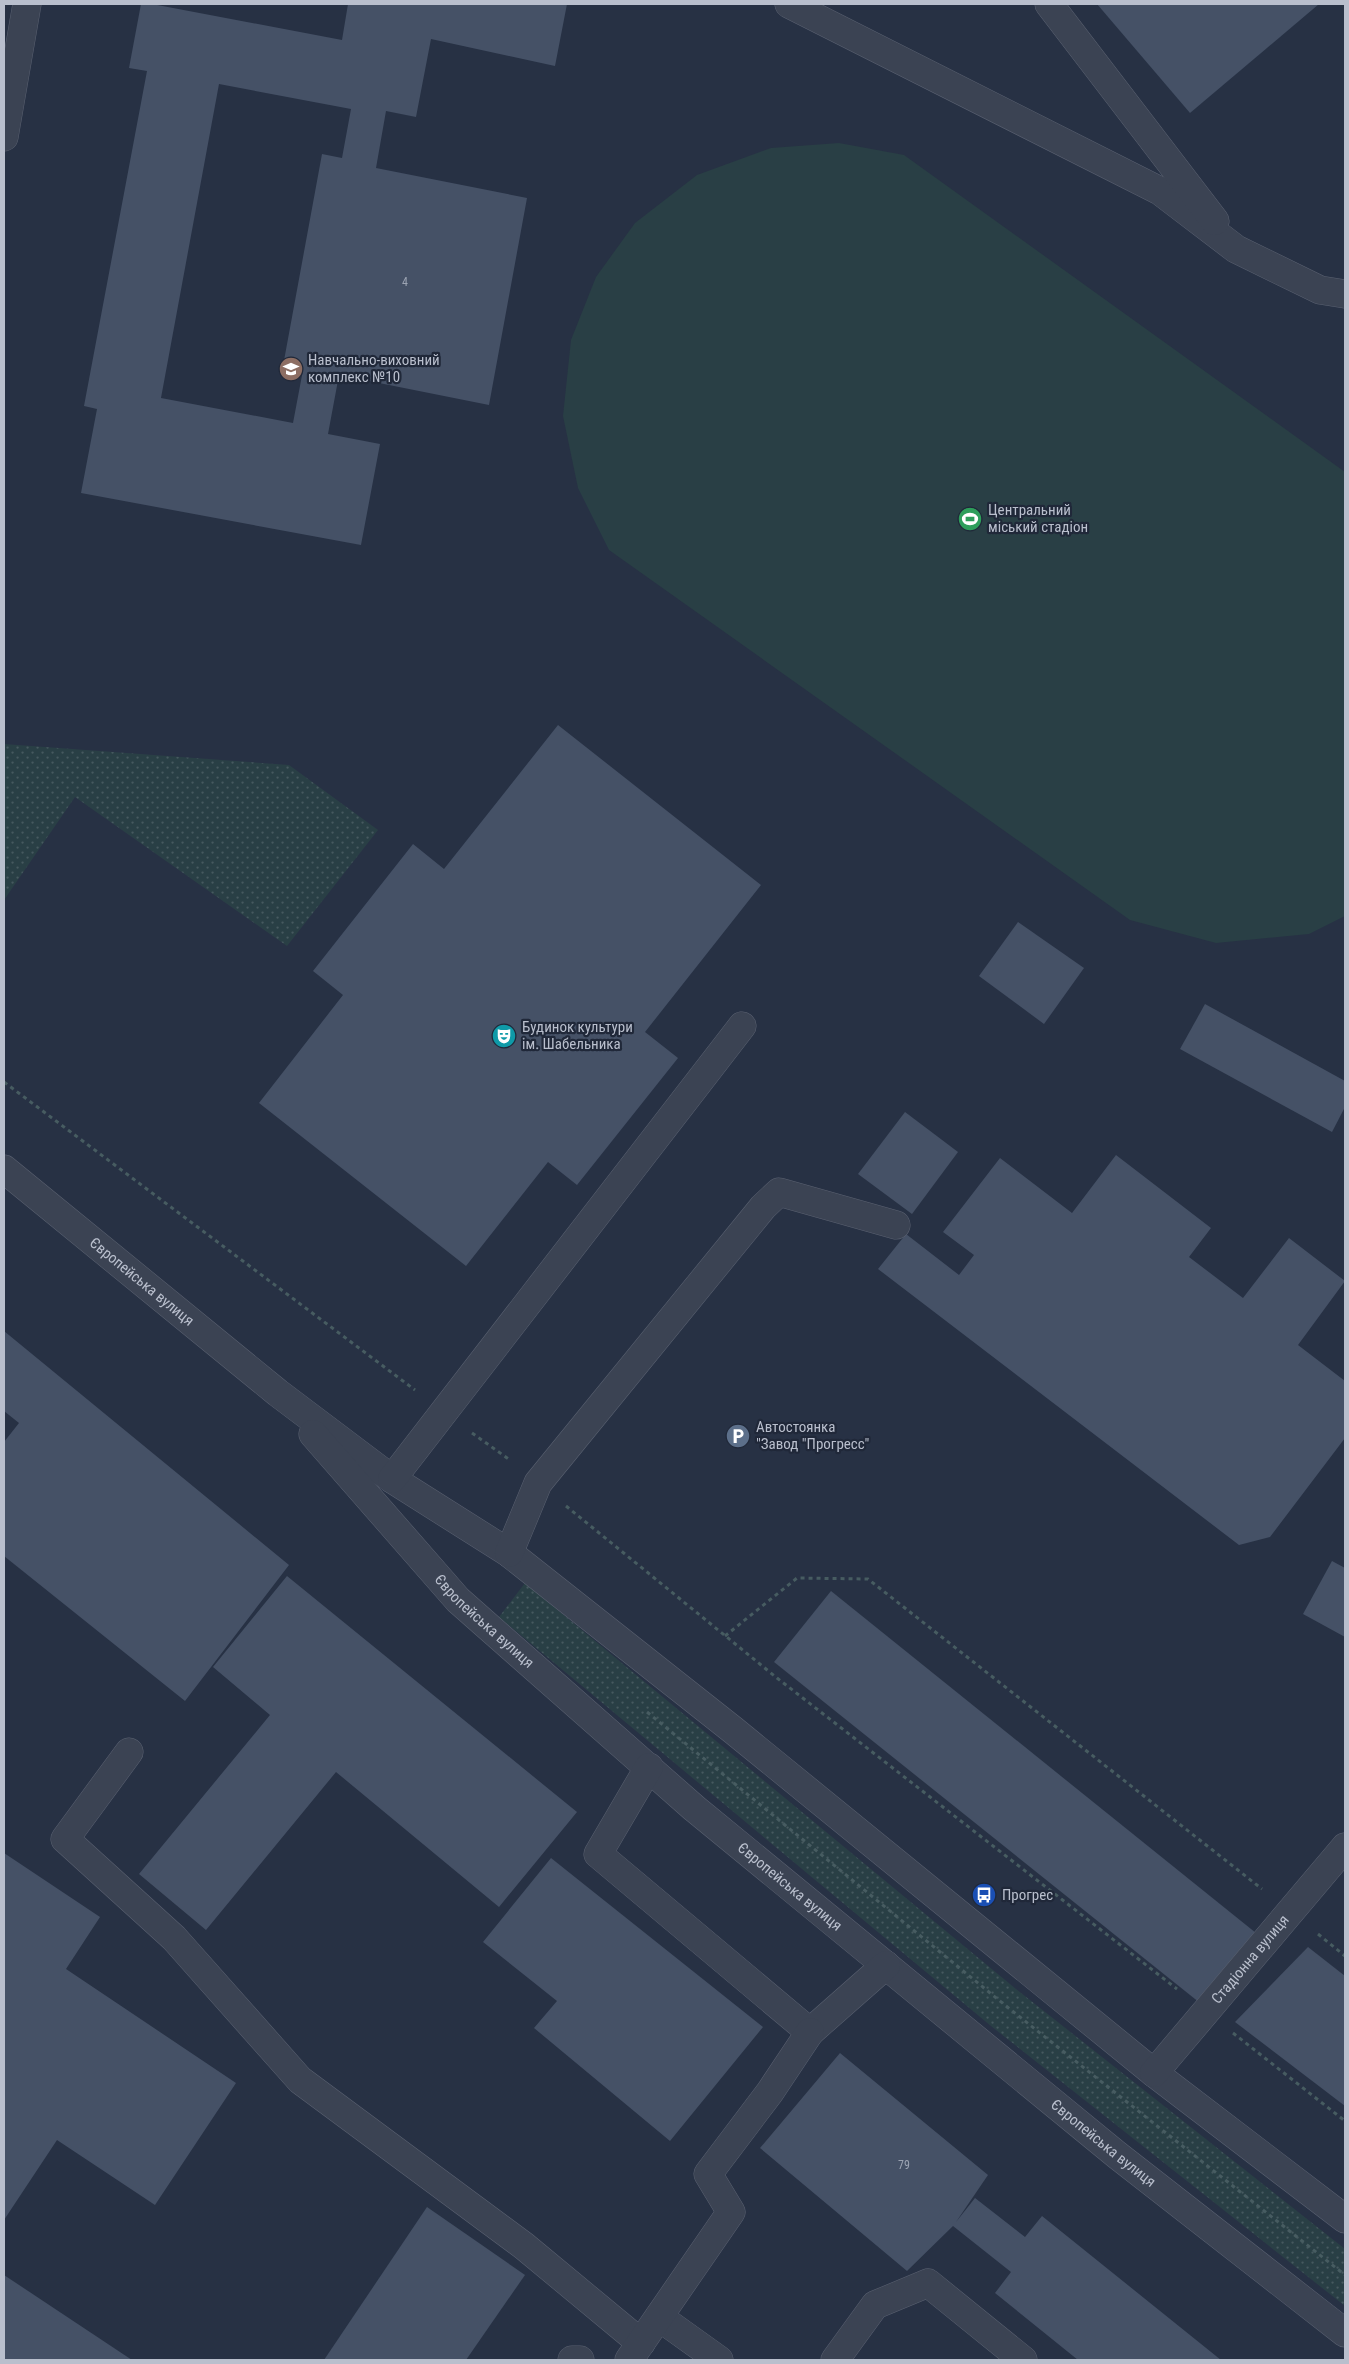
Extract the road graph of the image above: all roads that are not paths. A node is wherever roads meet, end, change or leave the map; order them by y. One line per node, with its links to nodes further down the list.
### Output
1 (27, 4): 4 (street)
2 (789, 4): 5 (street)
3 (1049, 4): 5 (street)
4 (4, 137)
5 (1236, 249): 6 (street)
6 (1345, 294)
7 (742, 1026): 11 (street)
8 (4, 1170): 10 (street, Європейська вулиця)
9 (896, 1225): 12 (street)
10 (278, 1393): 11 (street, Європейська вулиця); 14 (street, Європейська вулиця)
11 (392, 1479): 12 (street, Європейська вулиця)
12 (509, 1553): 18 (street, Європейська вулиця)
13 (129, 1752): 22 (street)
14 (648, 1767): 16 (street, Європейська вулиця); 17 (street)
15 (1345, 1847): 18 (street, Стадіонна вулиця)
16 (886, 1965): 17 (street); 21 (street, Європейська вулиця)
17 (810, 2032): 20 (street)
18 (1154, 2073): 19 (street, Європейська вулиця)
19 (1345, 2219)
20 (659, 2317): 22 (street); 25 (street)
21 (1345, 2332)
22 (635, 2352)
23 (572, 2360): 24 (street)
24 (580, 2360)
25 (720, 2360)
26 (836, 2360): 27 (street)
27 (1023, 2360)

